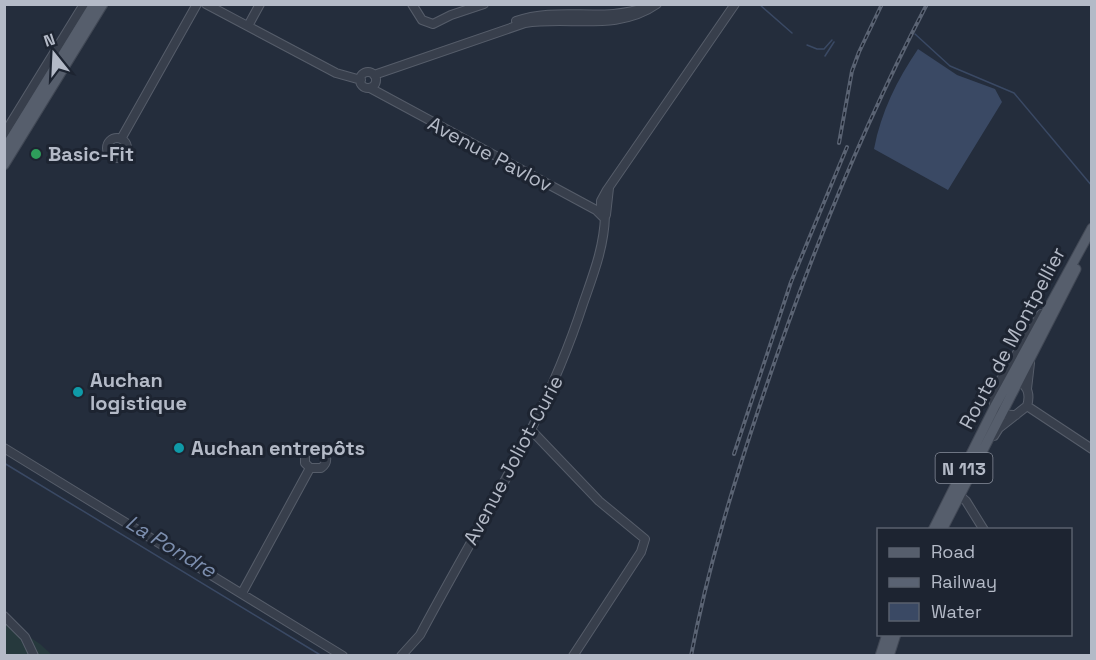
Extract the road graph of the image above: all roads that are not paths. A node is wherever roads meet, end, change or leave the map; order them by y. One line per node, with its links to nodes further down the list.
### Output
1 (84, 4): 17 (street)
2 (94, 4): 20 (main road)
3 (103, 4): 21 (main road)
4 (206, 4): 13 (street)
5 (260, 4): 13 (street)
6 (412, 4): 7 (street)
7 (484, 4)
8 (581, 4): 12 (street)
9 (656, 4): 12 (street)
10 (735, 4): 22 (street, Avenue Joliot-Curie)
11 (193, 7): 19 (street)
12 (582, 18): 15 (street)
13 (248, 26): 14 (street)
14 (361, 78): 15 (street); 15 (street, Avenue Pavlov)
15 (374, 82): 22 (street, Avenue Pavlov)
16 (4, 112): 17 (street)
17 (14, 117): 18 (street)
18 (4, 134)
19 (121, 139)
20 (4, 150)
21 (4, 165)
22 (603, 212): 31 (street, Avenue Joliot-Curie)
23 (1092, 228): 26 (main road, Route de Montpellier / N 113)
24 (1092, 240): 25 (main road, Route de Montpellier / N 113)
25 (1034, 349): 26 (main road, Route de Montpellier / N 113); 27 (street)
26 (1009, 380): 27 (street); 29 (main road, Route de Montpellier / N 113); 29 (street)
27 (1027, 389): 28 (street)
28 (1027, 406): 30 (street); 33 (street)
29 (998, 410): 30 (street); 35 (main road, Route de Montpellier / N 113); 37 (main road, Route de Montpellier / N 113)
30 (1016, 415): 35 (street)
31 (532, 431): 46 (street, Avenue Joliot-Curie); 47 (street)
32 (4, 448): 40 (street)
33 (1092, 449)
34 (310, 468): 40 (street)
35 (967, 480): 36 (main road, Route de Montpellier / N 113)
36 (959, 495): 38 (main road, Route de Montpellier / N 113); 39 (street)
37 (934, 528)
38 (943, 528)
39 (983, 528)
40 (242, 593): 45 (street)
41 (4, 616): 44 (street)
42 (886, 636): 48 (main road)
43 (895, 636): 49 (main road)
44 (34, 656)
45 (344, 656)
46 (401, 656)
47 (573, 656)
48 (880, 656)
49 (889, 656)

